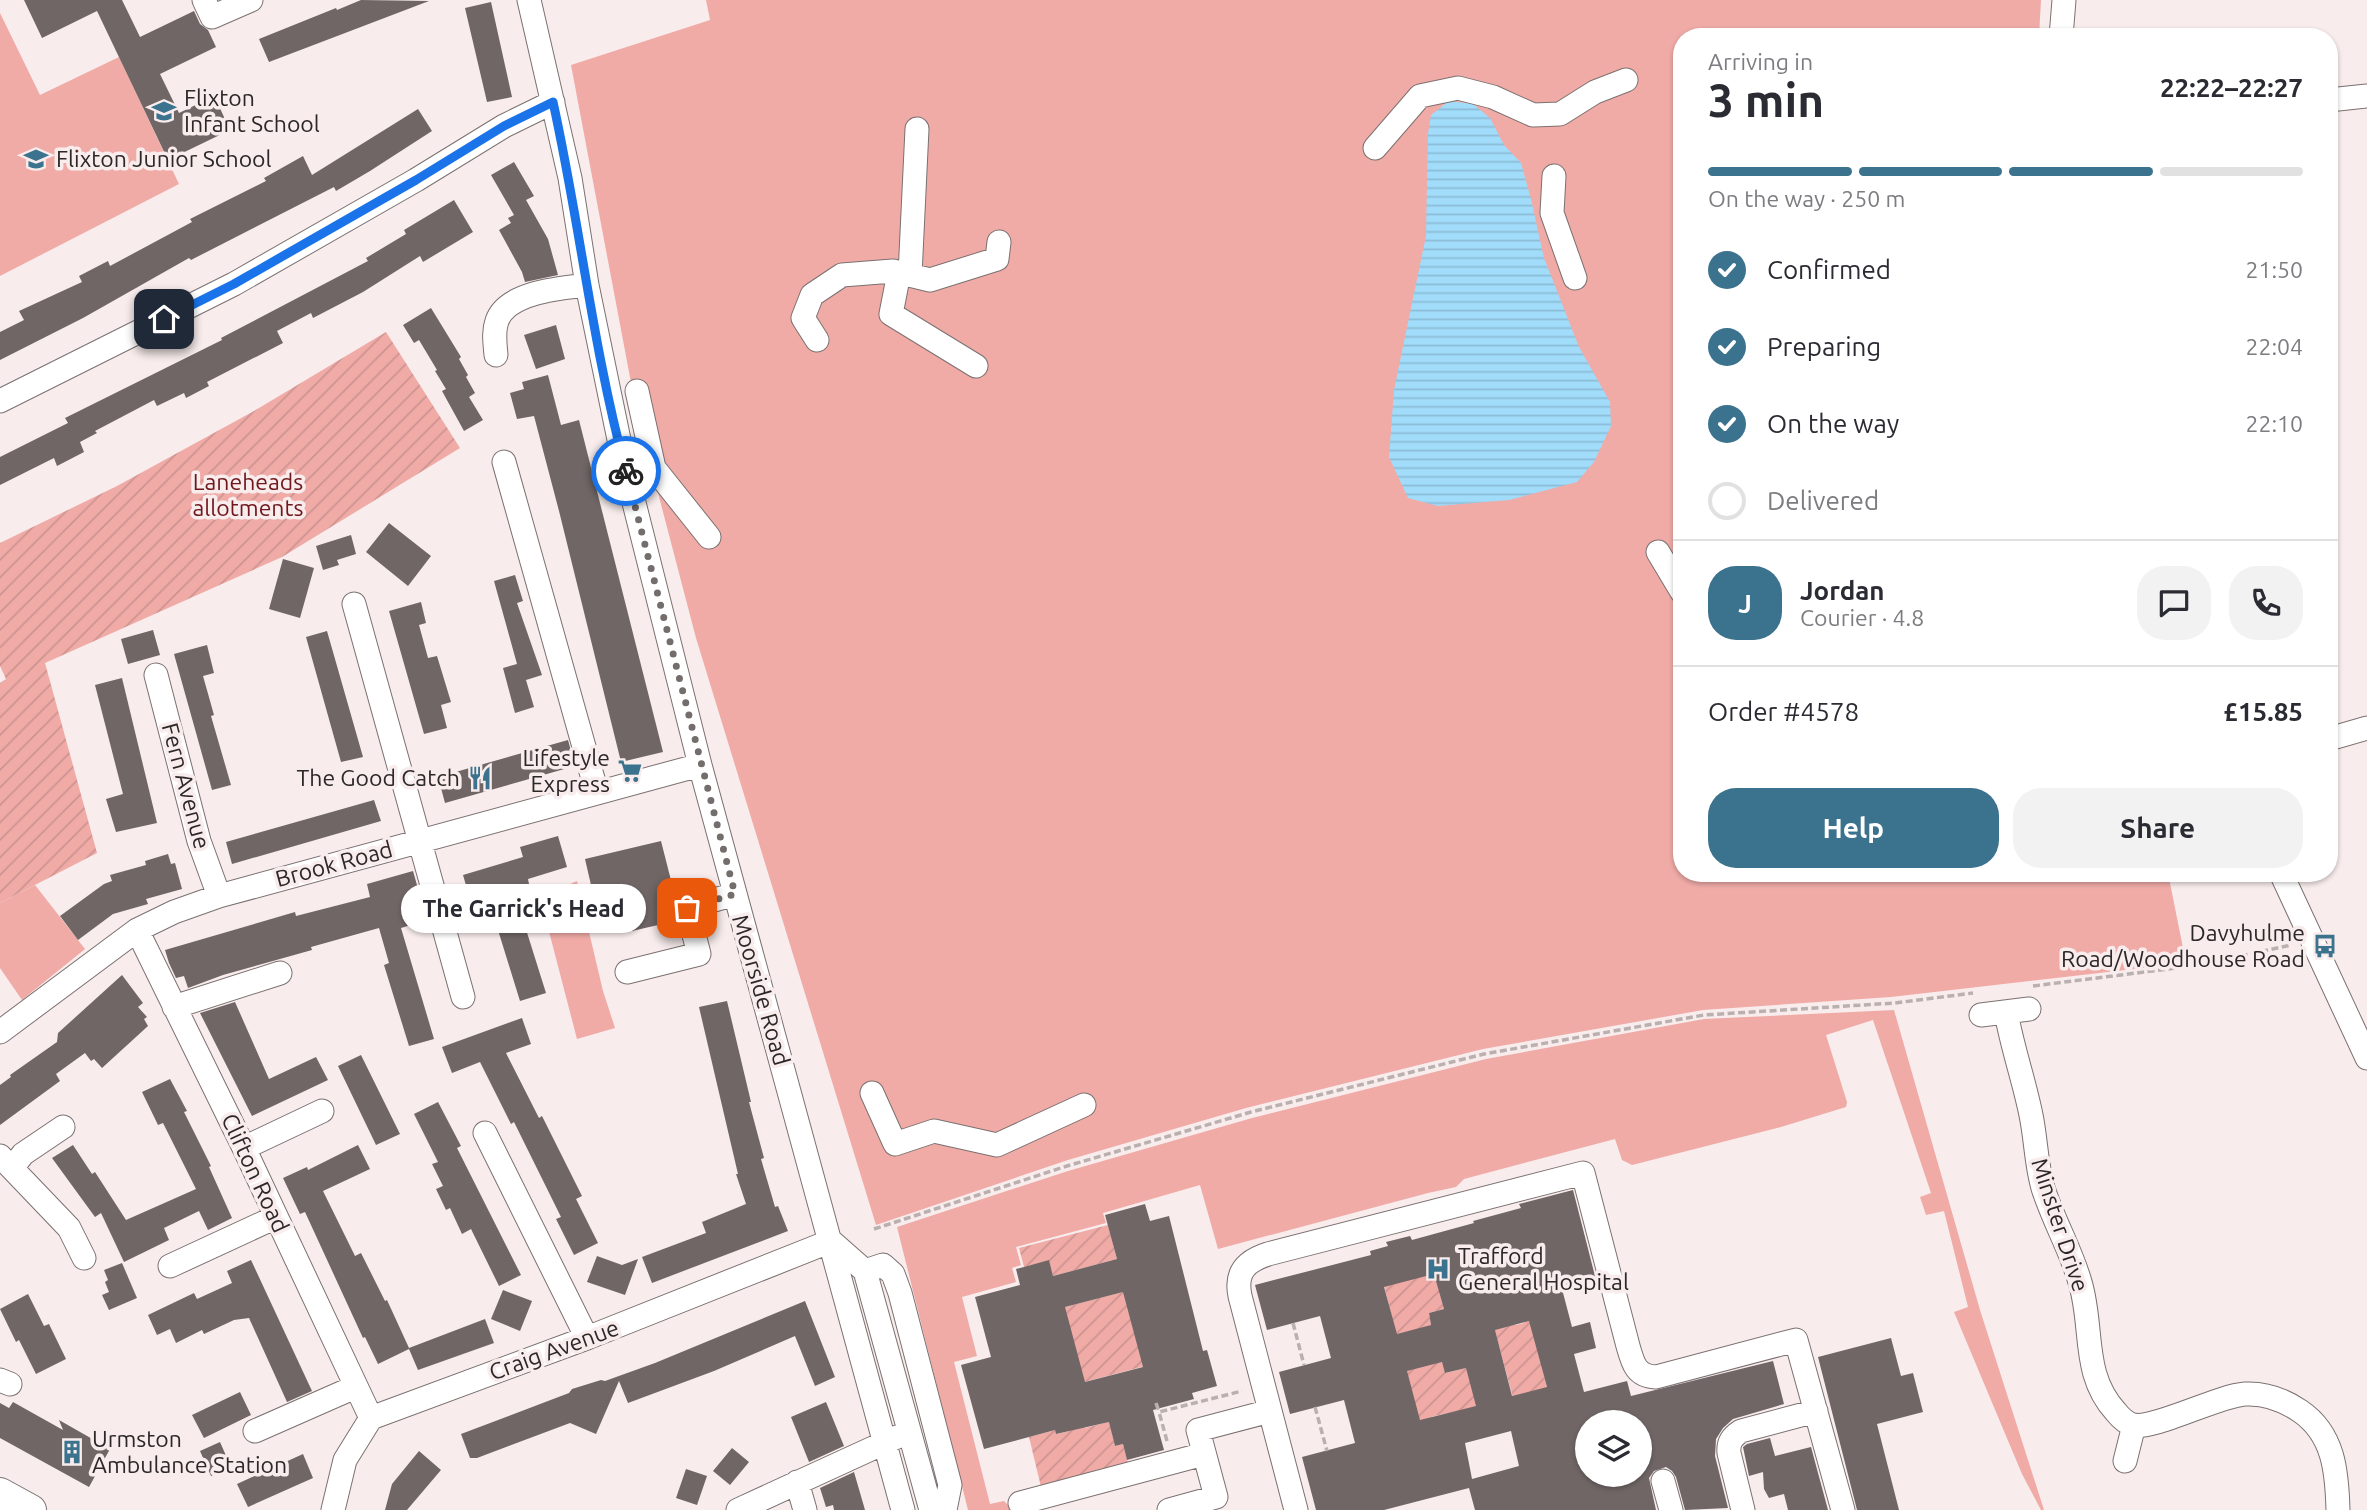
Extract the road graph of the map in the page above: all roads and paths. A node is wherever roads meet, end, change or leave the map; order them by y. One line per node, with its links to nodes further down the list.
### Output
1 (204, 0): 2 (street)
2 (250, 0)
3 (529, 0): 9 (street, Moorside Road)
4 (2064, 0): 5 (street)
5 (2062, 28)
6 (1626, 79): 11 (street)
7 (2367, 96): 8 (street)
8 (2338, 99)
9 (553, 102): 16 (street, Moorside Road); 21 (street)
10 (917, 129): 14 (street)
11 (1376, 148)
12 (1554, 176): 15 (street)
13 (999, 242): 14 (street)
14 (904, 274): 17 (street); 19 (street)
15 (1575, 278)
16 (587, 285): 18 (street); 30 (street, Moorside Road)
17 (817, 340)
18 (496, 355)
19 (976, 366)
20 (637, 391): 23 (street)
21 (0, 401)
22 (504, 462): 31 (street)
23 (709, 537)
24 (1658, 552): 25 (street)
25 (1673, 577)
26 (354, 604): 32 (street)
27 (156, 675): 35 (street, Fern Avenue)
28 (2367, 728): 29 (street)
29 (2338, 736)
30 (700, 765): 31 (street, Brook Road); 34 (street, Moorside Road)
31 (597, 793): 32 (street, Brook Road)
32 (419, 841): 35 (street, Brook Road); 41 (street)
33 (2285, 882): 37 (street)
34 (735, 894): 38 (street); 57 (street, Moorside Road)
35 (219, 896): 36 (street, Brook Road)
36 (136, 930): 43 (street, Clifton Road); 46 (street, Brook Road)
37 (2312, 940): 40 (path); 47 (street)
38 (627, 972)
39 (280, 973): 43 (street)
40 (2020, 988)
41 (462, 996)
42 (1980, 1004): 45 (street); 56 (path)
43 (174, 1007): 53 (street, Clifton Road)
44 (2029, 1009): 45 (street)
45 (2006, 1012): 71 (street, Minster Drive)
46 (0, 1032)
47 (2367, 1058)
48 (872, 1093): 49 (street)
49 (1084, 1105)
50 (322, 1111): 53 (street)
51 (63, 1127): 54 (street)
52 (485, 1133): 62 (street)
53 (244, 1148): 55 (street, Clifton Road)
54 (6, 1162): 58 (street)
55 (276, 1217): 59 (street); 64 (street, Clifton Road)
56 (874, 1228)
57 (831, 1241): 60 (street); 62 (street, Craig Avenue); 74 (street, Moorside Road)
58 (84, 1258)
59 (170, 1266)
60 (865, 1271): 73 (street); 86 (street)
61 (1293, 1323): 63 (path)
62 (587, 1338): 70 (street, Craig Avenue)
63 (1304, 1365)
64 (355, 1387): 70 (street, Clifton Road); 72 (street)
65 (1156, 1403): 69 (path)
66 (1315, 1407): 75 (path)
67 (1270, 1411): 68 (street); 76 (street); 88 (street)
68 (1816, 1411): 90 (street); 91 (street)
69 (1159, 1412)
70 (371, 1418): 81 (street)
71 (2134, 1425): 77 (street); 92 (street)
72 (255, 1431)
73 (910, 1434): 74 (street); 85 (street)
74 (885, 1442): 79 (street); 84 (street, Moorside Road)
75 (1327, 1451)
76 (1204, 1454): 80 (street); 87 (street)
77 (2124, 1461)
78 (1663, 1481): 89 (street)
79 (797, 1482): 82 (street); 83 (street)
80 (1020, 1503)
81 (333, 1510)
82 (738, 1510)
83 (805, 1510)
84 (903, 1510)
85 (931, 1510)
86 (945, 1510)
87 (1169, 1510)
88 (1296, 1510)
89 (1671, 1510)
90 (1743, 1510)
91 (1843, 1510)
92 (2338, 1510)

